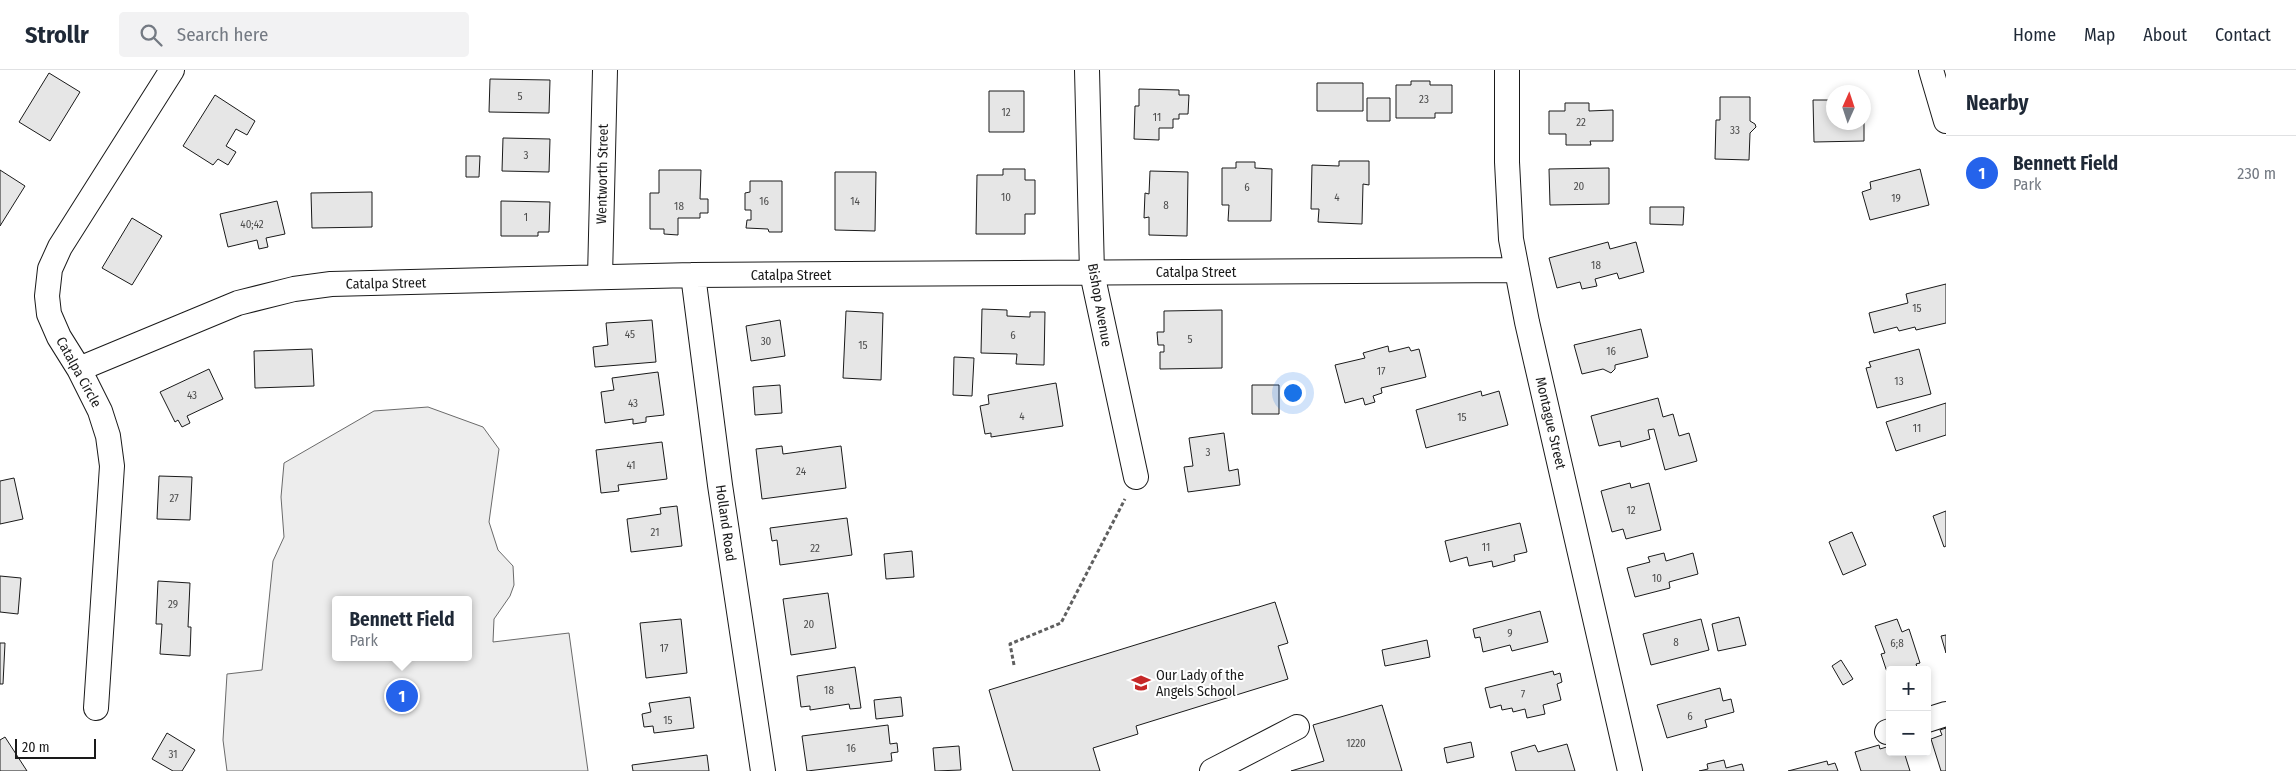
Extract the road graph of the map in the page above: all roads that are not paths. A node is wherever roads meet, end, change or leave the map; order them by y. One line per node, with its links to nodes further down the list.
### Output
1 (172, 70): 11 (street, Catalpa Circle)
2 (605, 70): 10 (street, Wentworth Street)
3 (1087, 70): 8 (street, Bishop Avenue)
4 (1506, 70): 7 (street, Montague Street)
5 (1931, 70): 6 (street)
6 (1946, 121)
7 (1517, 270): 8 (street, Catalpa Street); 19 (street, Montague Street)
8 (1092, 273): 9 (street, Catalpa Street); 12 (street, Bishop Avenue)
9 (693, 275): 10 (street, Catalpa Street); 17 (street, Holland Road)
10 (600, 278): 11 (street, Catalpa Street)
11 (80, 369): 13 (street, Catalpa Circle)
12 (1136, 477)
13 (96, 708)
14 (1946, 714): 15 (street)
15 (1931, 719)
16 (1297, 727): 18 (street)
17 (763, 771)
18 (1212, 771)
19 (1630, 771)

